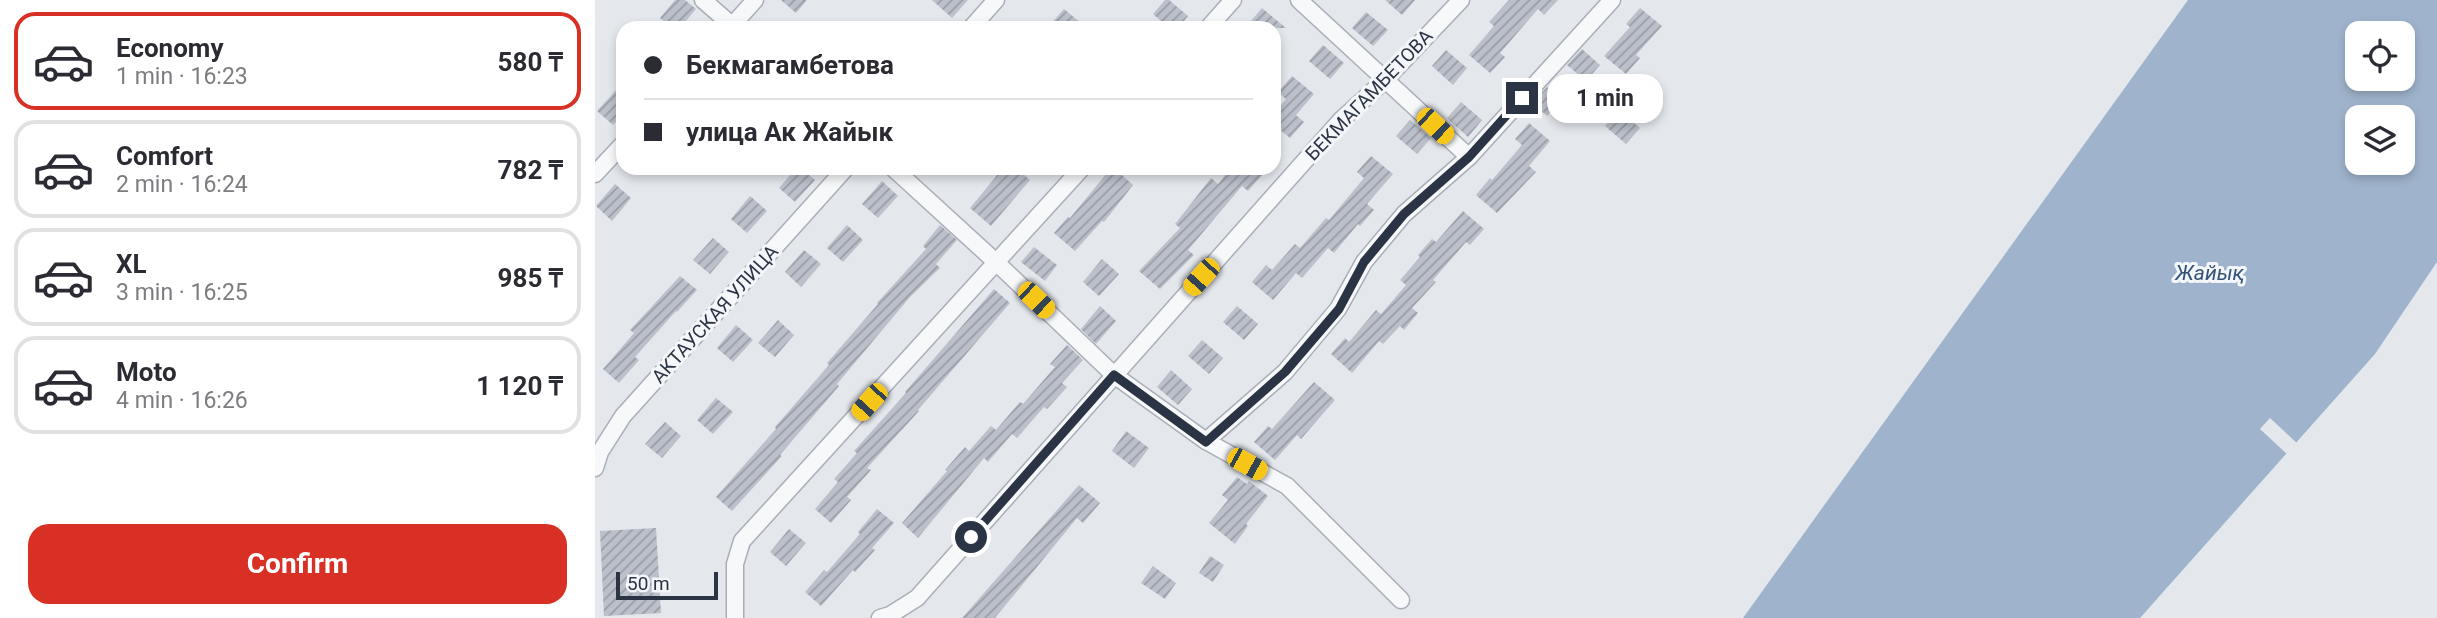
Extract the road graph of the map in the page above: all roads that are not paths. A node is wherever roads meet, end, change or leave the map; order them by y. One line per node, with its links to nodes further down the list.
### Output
1 (703, 0): 8 (street)
2 (755, 0): 9 (street)
3 (996, 0): 10 (street)
4 (1233, 0): 11 (street)
5 (1299, 0): 12 (street)
6 (1461, 0): 12 (street, БЕКМАГАМБЕТОВА)
7 (1612, 0): 14 (street)
8 (726, 21)
9 (737, 21)
10 (977, 21)
11 (1214, 21)
12 (1385, 80): 14 (street); 20 (street, БЕКМАГАМБЕТОВА)
13 (616, 152): 15 (street)
14 (1469, 157): 21 (street)
15 (595, 174)
16 (840, 175): 22 (street, АКТАУСКАЯ УЛИЦА)
17 (901, 175): 19 (street)
18 (1076, 175): 19 (street)
19 (997, 263): 20 (street); 25 (street)
20 (1114, 375): 21 (street); 26 (street, БЕКМАГАМБЕТОВА)
21 (1206, 442): 24 (street)
22 (598, 450): 23 (street, АКТАУСКАЯ УЛИЦА)
23 (595, 468)
24 (1401, 600)
25 (735, 618)
26 (880, 618)

